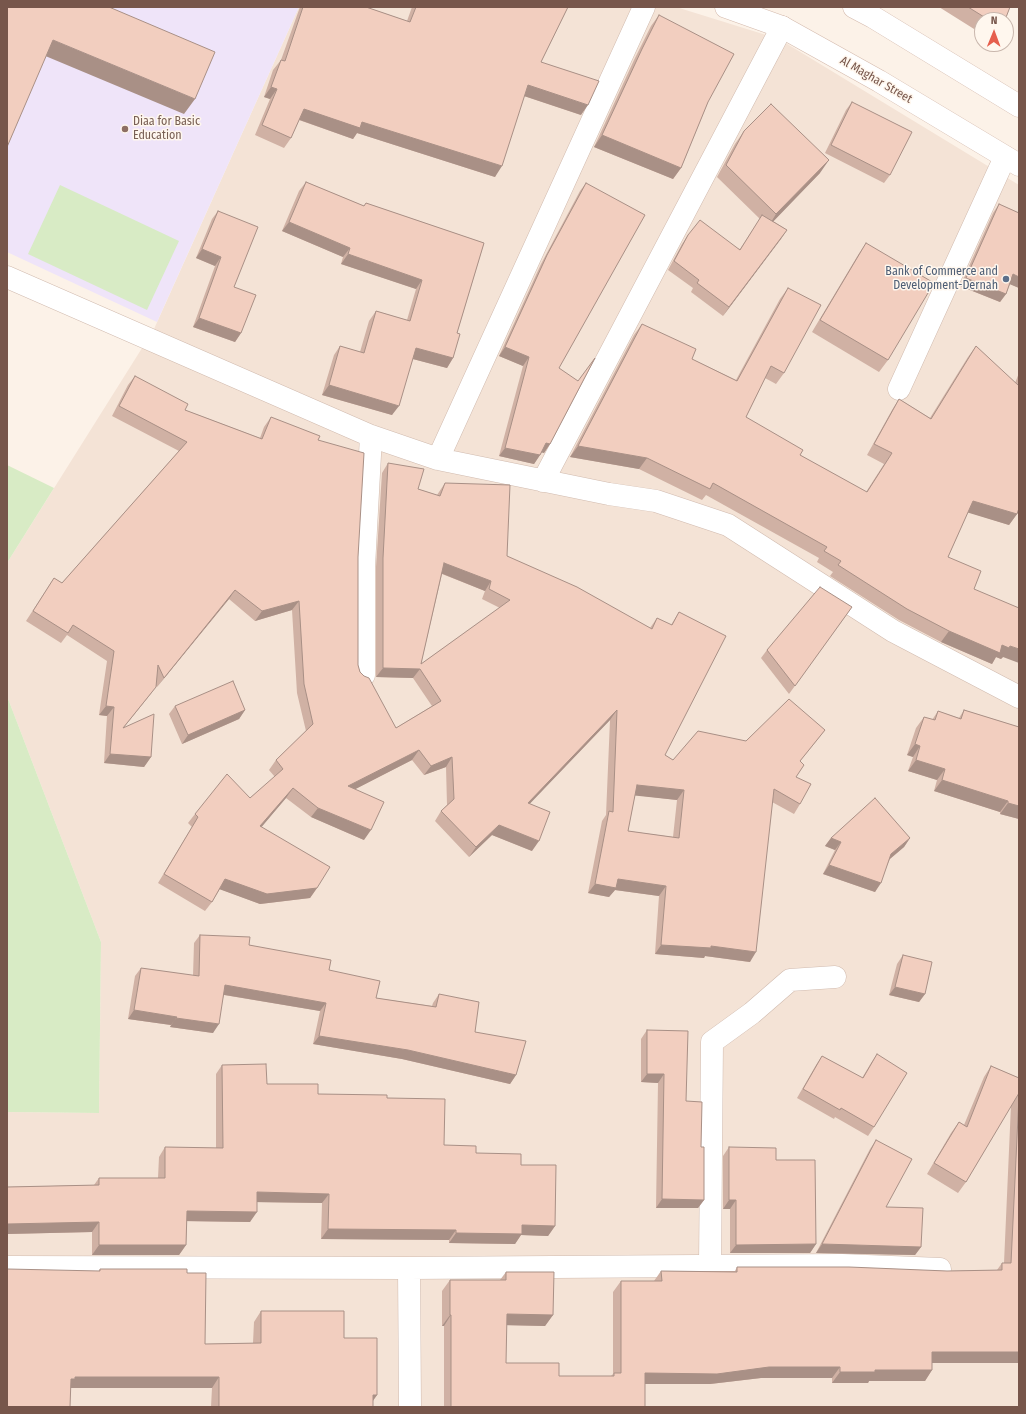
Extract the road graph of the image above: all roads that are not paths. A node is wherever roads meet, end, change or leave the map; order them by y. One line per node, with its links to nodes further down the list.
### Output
1 (644, 7): 11 (street)
2 (726, 7): 5 (street, Al Maghar Street)
3 (854, 7): 4 (street)
4 (875, 12): 6 (street)
5 (782, 27): 7 (street, Al Maghar Street); 12 (street)
6 (1019, 106)
7 (1012, 161): 9 (street)
8 (7, 278): 10 (street)
9 (898, 389)
10 (371, 436): 11 (street); 13 (street)
11 (438, 459): 12 (street)
12 (543, 481): 14 (street)
13 (364, 675)
14 (1019, 697)
15 (835, 977): 16 (street)
16 (710, 1266): 18 (street); 19 (street)
17 (7, 1267): 18 (street)
18 (409, 1268): 20 (street)
19 (940, 1269)
20 (410, 1407)

